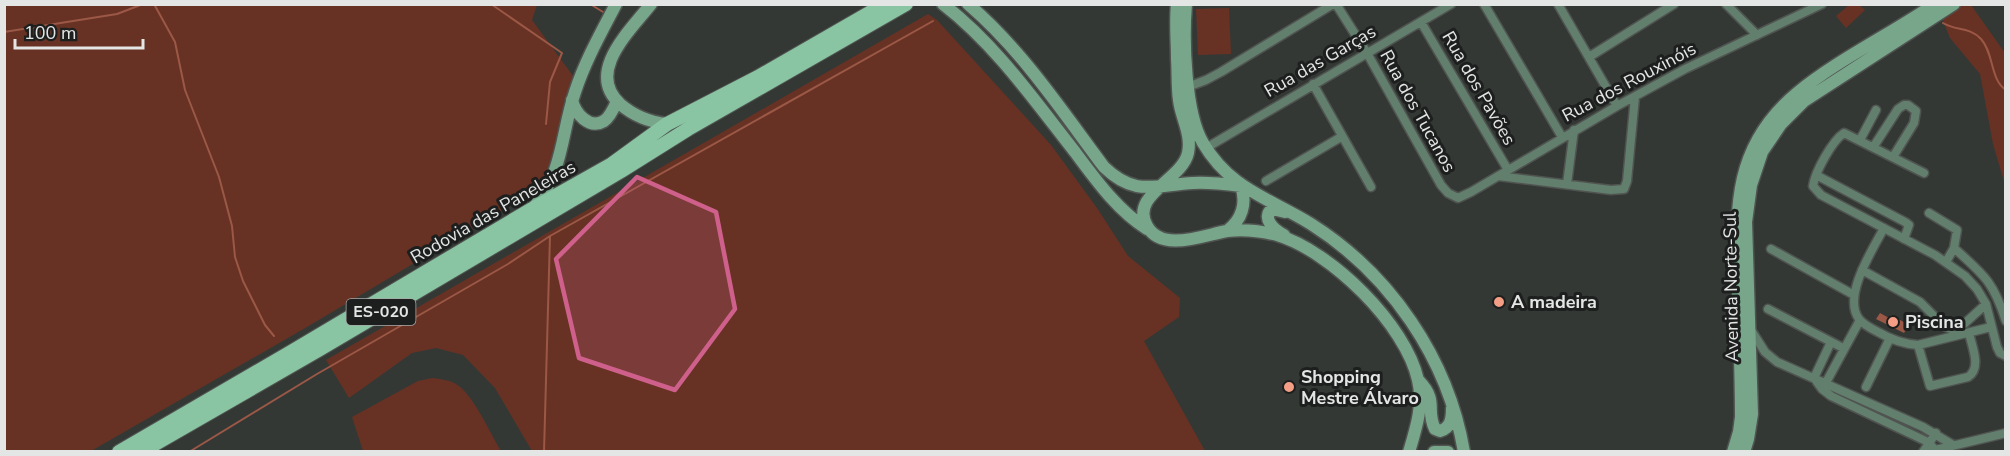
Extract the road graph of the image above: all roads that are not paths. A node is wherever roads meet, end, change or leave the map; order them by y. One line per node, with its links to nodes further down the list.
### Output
1 (616, 4): 25 (main road)
2 (651, 4): 26 (main road)
3 (885, 4): 29 (main road, Rodovia das Paneleiras / ES-020)
4 (906, 4): 83 (main road, Rodovia das Paneleiras / ES-020)
5 (968, 4): 44 (main road)
6 (1177, 4): 23 (main road)
7 (1186, 4): 23 (main road)
8 (1451, 4): 18 (street, Rua das Garças)
9 (1484, 4): 32 (street)
10 (1674, 4): 21 (street)
11 (1726, 4): 19 (street)
12 (1935, 4): 88 (main road, Avenida Norte-Sul)
13 (1954, 4): 64 (main road, Avenida Norte-Sul)
14 (1329, 5): 20 (street, Rua dos Tucanos); 23 (street)
15 (1560, 5): 21 (street)
16 (1818, 5): 19 (street, Rua dos Rouxinóis)
17 (945, 6): 52 (main road)
18 (1421, 22): 20 (street, Rua das Garças); 37 (street, Rua dos Pavões)
19 (1756, 35): 24 (street, Rua dos Rouxinóis)
20 (1367, 53): 22 (street, Rua das Garças); 46 (street, Rua dos Tucanos)
21 (1589, 57): 27 (street)
22 (1313, 84): 31 (street); 35 (street, Rua das Garças)
23 (1183, 89): 35 (main road); 44 (main road)
24 (1635, 97): 27 (street, Rua dos Rouxinóis); 42 (street)
25 (572, 100): 26 (main road); 47 (main road)
26 (617, 101): 29 (main road)
27 (1617, 106): 30 (street, Rua dos Rouxinóis)
28 (1876, 110): 33 (street)
29 (667, 124): 47 (main road, Rodovia das Paneleiras / ES-020)
30 (1574, 130): 32 (street, Rua dos Rouxinóis); 42 (street)
31 (1341, 137): 41 (street); 45 (street)
32 (1562, 137): 37 (street, Rua dos Rouxinóis)
33 (1860, 140): 34 (street); 39 (street)
34 (1874, 146): 36 (street); 36 (street)
35 (1206, 148): 43 (main road)
36 (1893, 157): 38 (street)
37 (1508, 170): 40 (street, Rua dos Rouxinóis)
38 (1924, 173)
39 (1816, 175): 50 (street); 53 (street)
40 (1498, 176): 42 (street); 46 (street, Rua dos Rouxinóis)
41 (1266, 181)
42 (1567, 184)
43 (1241, 186): 44 (main road); 49 (main road); 51 (main road)
44 (1160, 187): 52 (main road)
45 (1371, 187)
46 (1458, 198)
47 (532, 208): 82 (main road, Rodovia das Paneleiras / ES-020)
48 (1929, 213): 55 (street)
49 (1311, 224): 54 (main road); 76 (main road)
50 (1884, 228): 53 (street); 58 (street)
51 (1227, 231): 52 (main road); 54 (main road)
52 (1154, 233)
53 (1904, 239): 57 (street)
54 (1297, 243): 73 (main road)
55 (1954, 248): 57 (street); 63 (street)
56 (1771, 249): 59 (street)
57 (1946, 262): 60 (street)
58 (1862, 270): 59 (street); 60 (street)
59 (1854, 295): 62 (street)
60 (1986, 304): 65 (street)
61 (1768, 309): 68 (street)
62 (1860, 320): 67 (street); 70 (street)
63 (2006, 321)
64 (1749, 326): 72 (street); 89 (main road, Avenida Norte-Sul)
65 (1991, 327): 66 (street); 71 (street)
66 (1970, 333): 69 (street); 69 (street)
67 (1890, 338): 69 (street); 75 (street)
68 (1831, 342): 70 (street); 72 (street)
69 (1917, 345)
70 (1843, 348): 74 (street)
71 (2006, 356)
72 (1814, 378): 74 (street)
73 (1418, 380): 76 (main road); 84 (main road)
74 (1823, 386): 77 (street); 79 (street)
75 (1866, 387)
76 (1452, 403): 87 (main road)
77 (1936, 433): 79 (street); 80 (street)
78 (2006, 433): 80 (street)
79 (1928, 442): 81 (street); 90 (street)
80 (1957, 447): 81 (street)
81 (1936, 451): 91 (street)
82 (119, 452)
83 (141, 452)
84 (1409, 452)
85 (1434, 452): 86 (main road)
86 (1448, 452)
87 (1464, 452)
88 (1733, 452)
89 (1744, 452)
90 (1923, 452)
91 (1930, 452)

